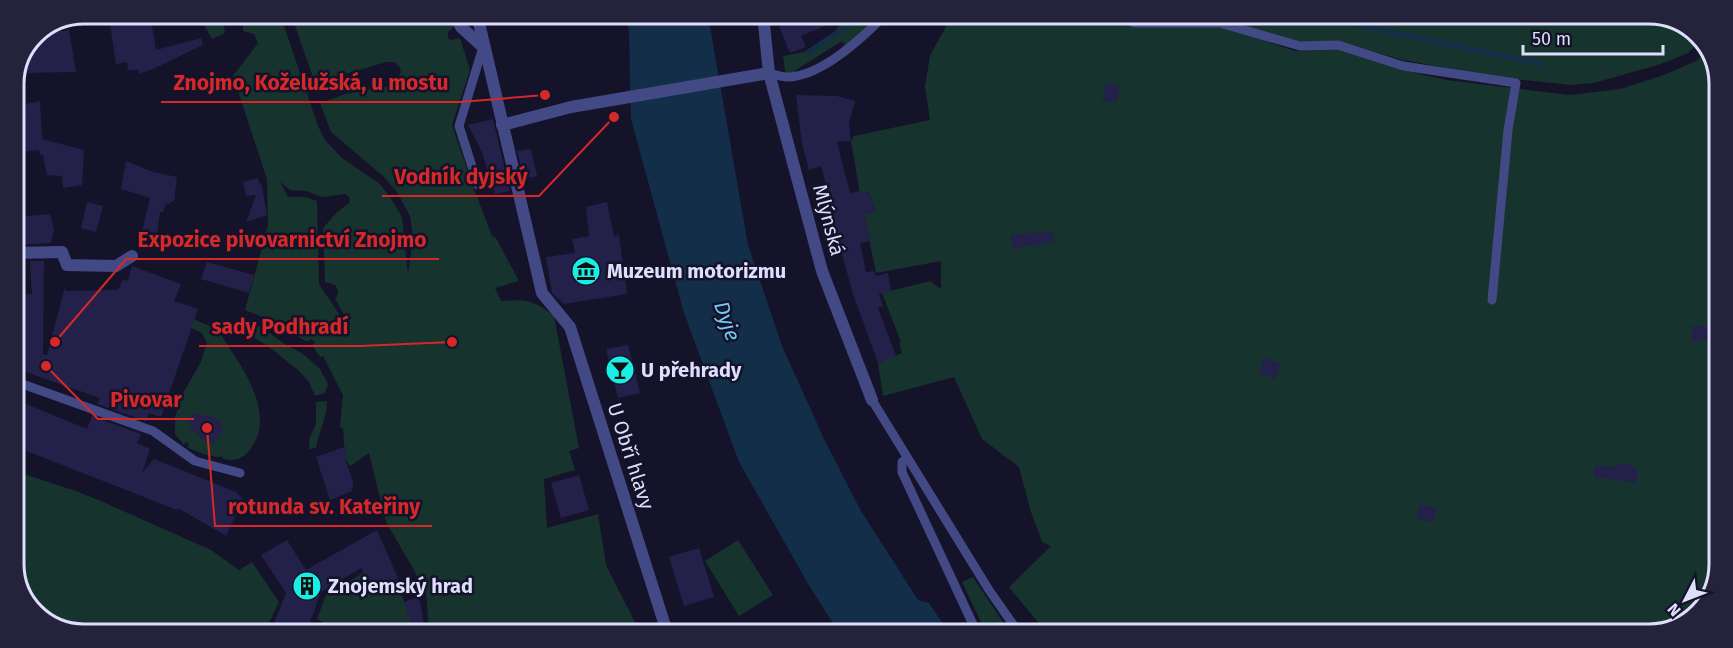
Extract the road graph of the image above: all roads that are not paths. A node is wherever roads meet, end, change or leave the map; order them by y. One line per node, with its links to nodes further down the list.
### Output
1 (459, 24): 6 (street)
2 (479, 24): 6 (street, U Obří hlavy)
3 (764, 24): 7 (street, Mlýnská)
4 (876, 24): 7 (lane)
5 (1223, 24): 12 (lane)
6 (483, 47): 8 (street, U Obří hlavy); 9 (lane)
7 (769, 72): 8 (street); 14 (street, Mlýnská)
8 (502, 125): 17 (street, U Obří hlavy)
9 (478, 185)
10 (24, 253): 11 (street)
11 (132, 255)
12 (1492, 300)
13 (24, 385): 16 (lane)
14 (872, 400): 15 (lane)
15 (907, 458): 18 (lane); 19 (lane)
16 (240, 473)
17 (664, 624)
18 (973, 624)
19 (1012, 624)

